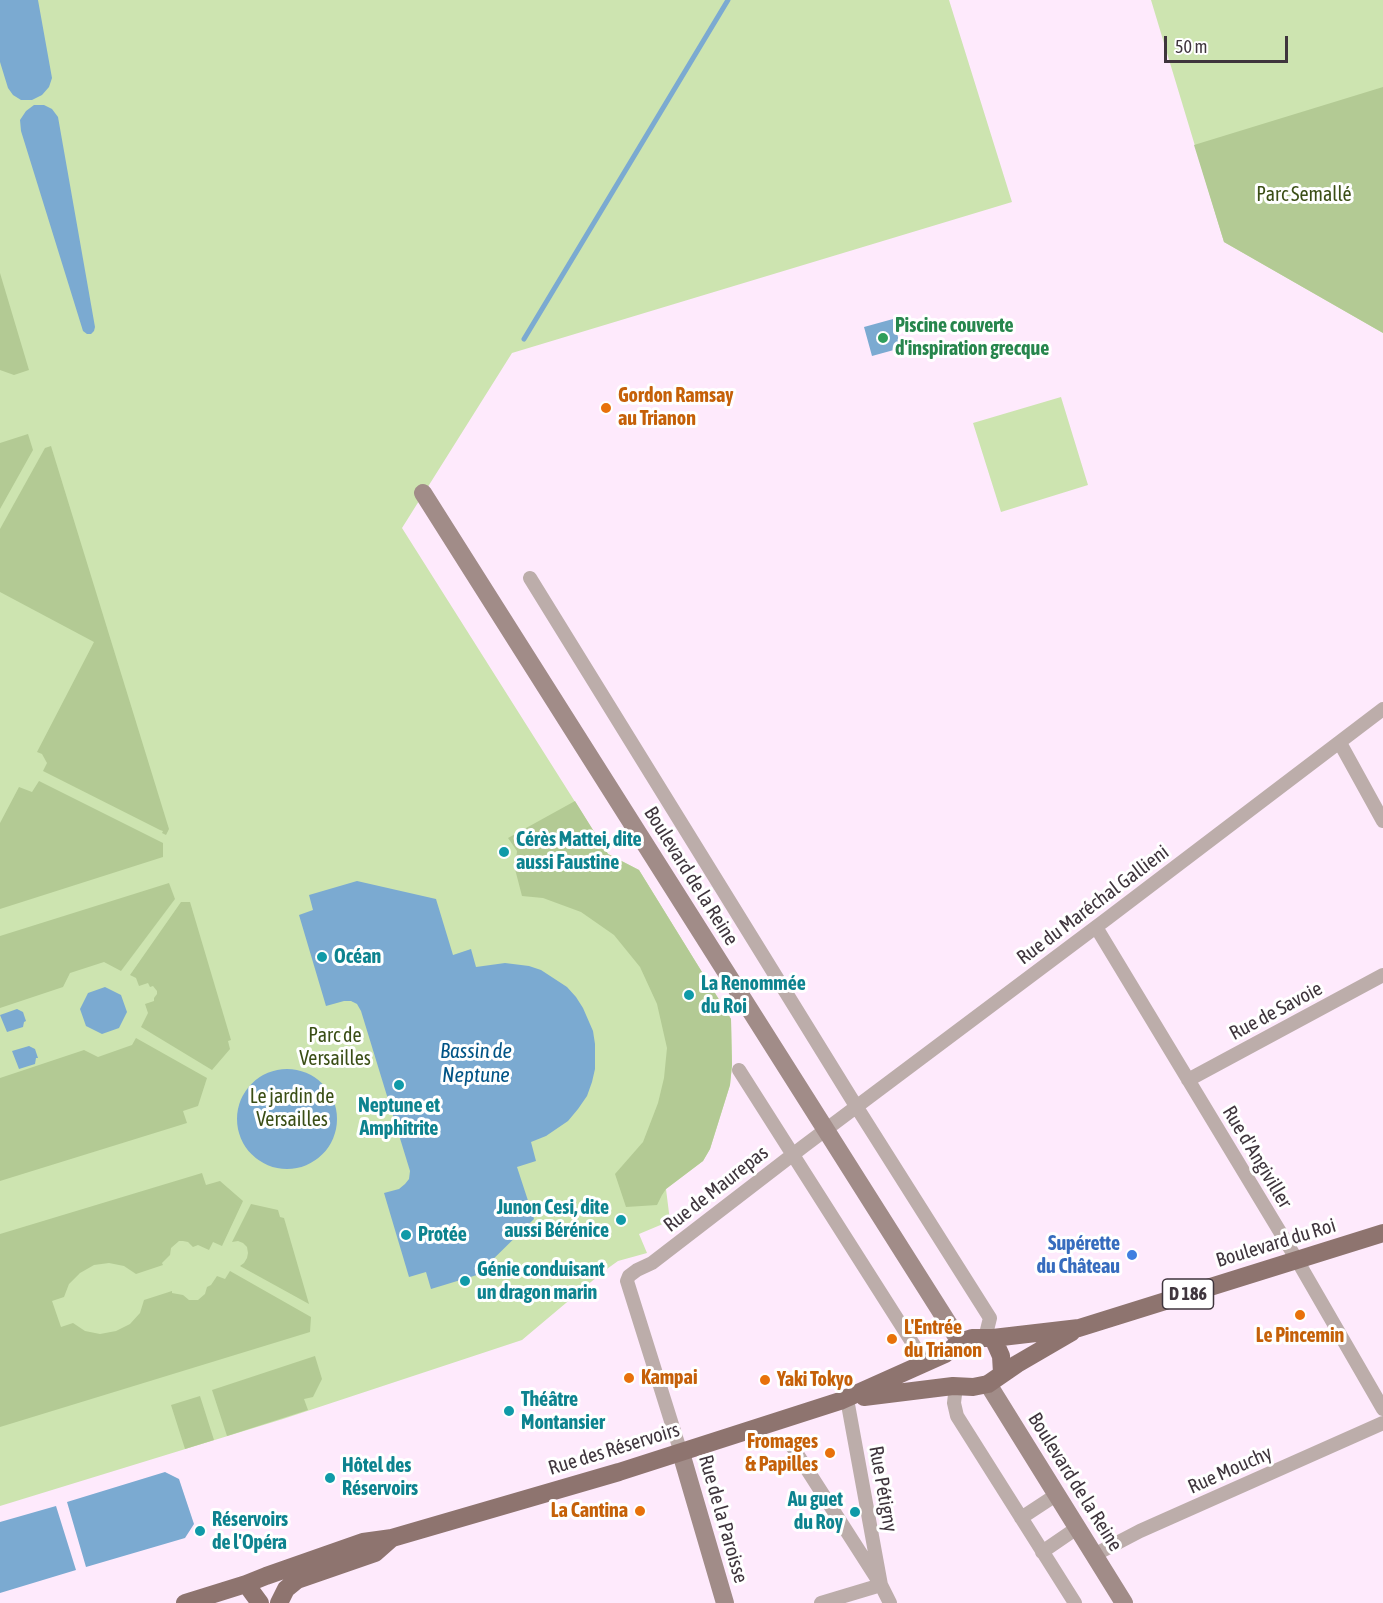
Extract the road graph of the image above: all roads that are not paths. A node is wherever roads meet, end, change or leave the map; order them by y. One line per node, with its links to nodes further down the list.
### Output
1 (423, 494): 11 (street, Boulevard de la Reine)
2 (530, 578): 10 (street)
3 (1383, 708): 4 (street, Rue du Maréchal Gallieni)
4 (1340, 743): 5 (street); 6 (street, Rue du Maréchal Gallieni)
5 (1383, 821)
6 (1096, 927): 9 (street, Rue d'Angiviller); 10 (street, Rue du Maréchal Gallieni)
7 (1383, 975): 9 (street, Rue de Savoie)
8 (739, 1070): 12 (street)
9 (1188, 1080): 14 (street, Rue d'Angiviller)
10 (856, 1106): 11 (street, Rue du Maréchal Gallieni); 17 (street)
11 (825, 1130): 12 (street, Rue de Maurepas); 18 (street, Boulevard de la Reine)
12 (792, 1155): 15 (street, Rue de Maurepas); 20 (street)
13 (1383, 1233): 14 (main road, Boulevard du Roi / D 186)
14 (1297, 1260): 16 (main road, Boulevard du Roi / D 186); 24 (street, Rue d'Angiviller)
15 (629, 1276): 27 (street, Rue de la Paroisse)
16 (1079, 1328): 17 (main road, Boulevard du Roi / D 186); 21 (main road, Boulevard du Roi / D 186)
17 (989, 1338): 18 (main road); 21 (main road, Boulevard de la Reine)
18 (960, 1342): 19 (main road)
19 (945, 1354): 20 (main road, Rue des Réservoirs); 22 (main road)
20 (924, 1364): 23 (main road, Rue des Réservoirs)
21 (995, 1379): 22 (main road, Boulevard du Roi); 28 (street, Boulevard de la Reine)
22 (955, 1386): 23 (main road, Rue des Réservoirs); 29 (street)
23 (848, 1399): 27 (main road, Rue des Réservoirs); 35 (street, Rue Pétigny)
24 (1383, 1409)
25 (1383, 1424): 33 (street, Rue Mouchy)
26 (792, 1446): 35 (street)
27 (681, 1453): 31 (main road, Rue des Réservoirs); 39 (street, Rue de la Paroisse)
28 (1056, 1495): 29 (street); 30 (street, Boulevard de la Reine)
29 (1021, 1518): 32 (street)
30 (1077, 1528): 32 (street); 33 (street, Boulevard de la Reine)
31 (393, 1538): 34 (main road, Rue des Réservoirs); 38 (main road, Rue des Réservoirs)
32 (1042, 1552): 42 (street)
33 (1094, 1555): 43 (street, Boulevard de la Reine)
34 (246, 1584): 36 (main road, Rue des Réservoirs); 37 (main road)
35 (880, 1585): 40 (street); 41 (street)
36 (185, 1603)
37 (260, 1603)
38 (279, 1603)
39 (725, 1603)
40 (821, 1603)
41 (890, 1603)
42 (1075, 1603)
43 (1124, 1603)

